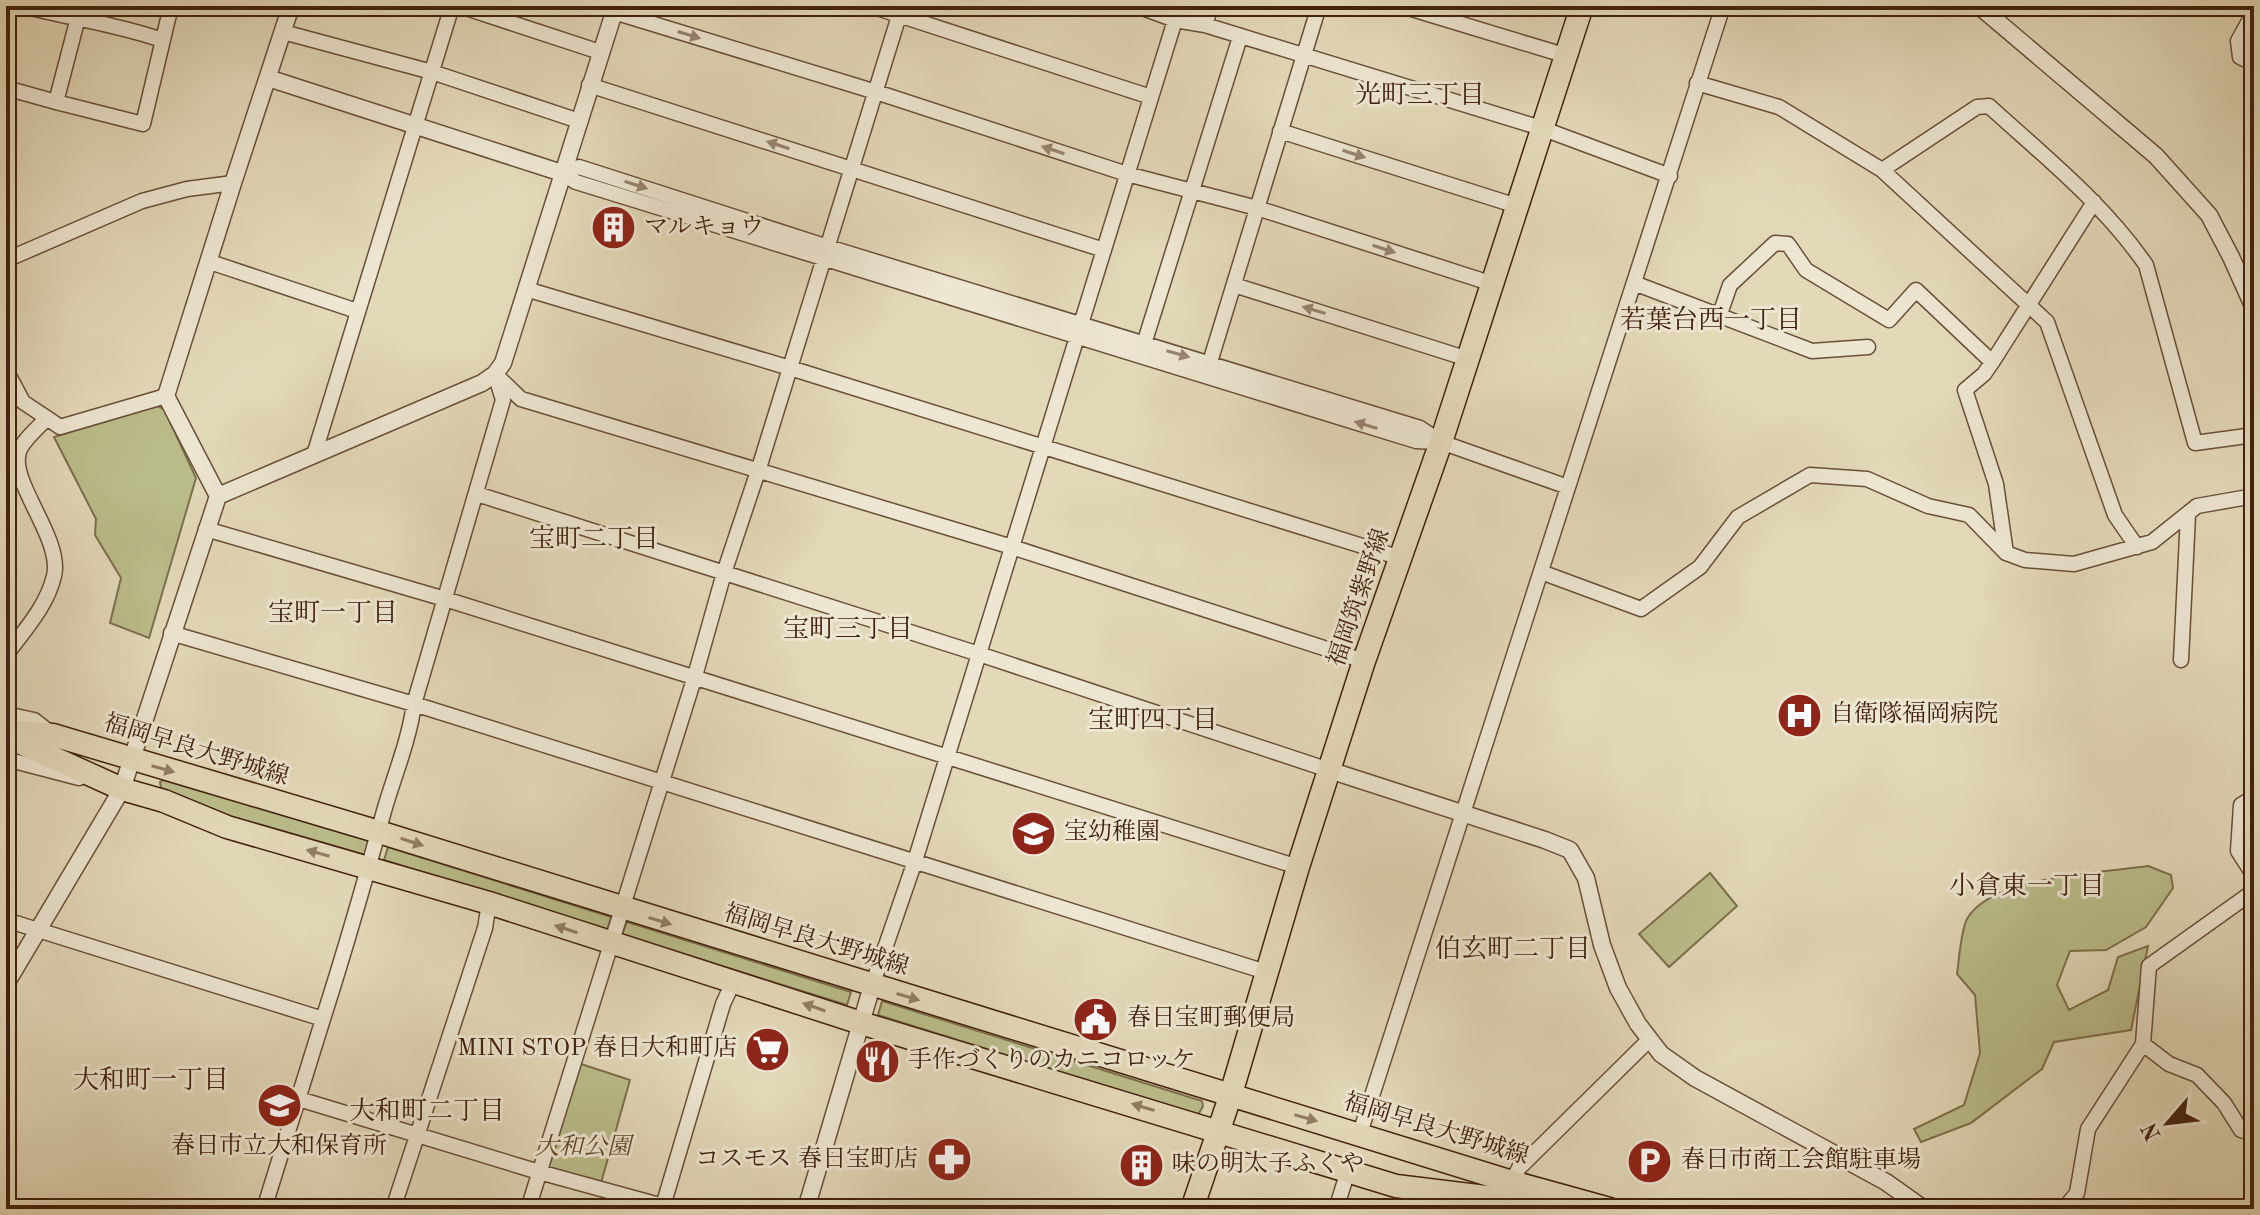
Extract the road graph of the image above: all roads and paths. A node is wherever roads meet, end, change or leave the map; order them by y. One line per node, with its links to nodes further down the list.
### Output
1 (23, 6): 17 (street)
2 (171, 6): 22 (street)
3 (291, 6): 20 (street)
4 (452, 6): 27 (street)
5 (460, 6): 23 (street)
6 (871, 6): 15 (street)
7 (1137, 6): 18 (street)
8 (1211, 6): 19 (street)
9 (1319, 6): 25 (street)
10 (1402, 6): 24 (street)
11 (1582, 6): 24 (main road, 福岡筑紫野線)
12 (1723, 6): 29 (street)
13 (1979, 6): 58 (street)
14 (615, 9): 23 (street); 32 (street, one-way to 32)
15 (901, 10): 32 (street); 33 (street)
16 (2254, 12): 26 (street)
17 (80, 13): 22 (street); 34 (street)
18 (1175, 20): 19 (street); 33 (street)
19 (1205, 25): 21 (street)
20 (283, 32): 27 (street); 28 (street)
21 (1240, 37): 25 (street); 45 (street)
22 (162, 40): 34 (street)
23 (600, 52): 30 (street)
24 (1567, 56): 37 (main road, 福岡筑紫野線)
25 (1302, 57): 37 (street); 38 (street)
26 (2254, 64)
27 (432, 72): 35 (street); 36 (street)
28 (268, 78): 36 (street); 44 (street)
29 (1697, 83): 40 (street); 43 (street)
30 (589, 85): 35 (street); 39 (street, one-way to 30)
31 (6, 88): 34 (street)
32 (876, 92): 39 (street); 42 (street, one-way to 32)
33 (1151, 97): 42 (street)
34 (56, 102)
35 (579, 121): 41 (street)
36 (413, 126): 41 (street); 59 (street)
37 (1541, 128): 43 (street); 47 (main road, 福岡筑紫野線)
38 (1280, 131): 47 (street, one-way to 47); 48 (street)
39 (852, 169): 49 (street); 50 (street)
40 (1882, 170): 46 (street); 57 (street)
41 (562, 173): 50 (street); 56 (street)
42 (1127, 174): 45 (street); 49 (street)
43 (1670, 176): 53 (street)
44 (233, 183): 51 (street); 52 (street)
45 (1193, 189): 48 (street); 62 (street)
46 (2094, 202): 57 (street); 72 (street)
47 (1517, 206): 54 (main road, 福岡筑紫野線)
48 (1257, 208): 54 (street, one-way to 54); 55 (street)
49 (1104, 250): 61 (street)
50 (826, 253): 61 (street); 66 (street)
51 (6, 260)
52 (210, 262): 59 (street); 70 (street)
53 (1634, 283): 60 (street); 77 (street)
54 (1493, 284): 64 (main road, 福岡筑紫野線)
55 (1234, 285): 64 (street, one-way to 55); 67 (street)
56 (526, 289): 66 (street); 69 (street)
57 (2029, 304): 65 (street); 84 (street)
58 (2254, 308)
59 (357, 311): 75 (street)
60 (1719, 317): 63 (street); 65 (street)
61 (1079, 331): 62 (street); 67 (street); 74 (street)
62 (1144, 344): 67 (street, one-way to 67)
63 (1868, 347)
64 (1468, 359): 73 (main road, 福岡筑紫野線)
65 (1992, 362): 85 (street)
66 (790, 368): 74 (street); 76 (street)
67 (1207, 369): 73 (street)
68 (6, 370): 71 (street)
69 (495, 374): 75 (street); 76 (street); 78 (street)
70 (166, 396): 71 (street); 79 (street)
71 (47, 418): 92 (street)
72 (2254, 435)
73 (1441, 442): 77 (street); 86 (main road, 福岡筑紫野線)
74 (1043, 447): 83 (street); 86 (street)
75 (314, 455): 79 (street)
76 (759, 468): 83 (street); 88 (street)
77 (1568, 487): 87 (street)
78 (477, 494): 88 (street); 89 (street)
79 (218, 496): 82 (street)
80 (2254, 496): 81 (street)
81 (2188, 515): 84 (street); 93 (street)
82 (206, 529): 89 (street); 90 (street)
83 (1012, 547): 91 (street); 94 (street)
84 (2137, 547): 85 (street)
85 (2006, 553): 87 (street)
86 (1401, 558): 94 (main road, 福岡筑紫野線)
87 (1541, 572): 107 (street)
88 (724, 573): 91 (street); 95 (street)
89 (445, 599): 95 (street); 96 (street)
90 (171, 633): 96 (street); 102 (street)
91 (979, 654): 100 (street); 103 (street)
92 (6, 655)
93 (2181, 660)
94 (1364, 661): 103 (main road, 福岡筑紫野線)
95 (695, 676): 100 (street); 104 (street)
96 (414, 704): 104 (street); 108 (street)
97 (6, 714): 99 (street)
98 (6, 734): 99 (main road, 福岡早良大野城線); 105 (main road, 福岡早良大野城線)
99 (53, 735): 102 (main road, 福岡早良大野城線)
100 (947, 755): 109 (street); 110 (street)
101 (6, 759): 105 (street)
102 (131, 760): 105 (street); 108 (main road, 福岡早良大野城線, one-way to 108)
103 (1329, 770): 107 (street); 110 (main road, 福岡筑紫野線)
104 (661, 782): 109 (street); 115 (street)
105 (122, 789): 111 (main road, 福岡早良大野城線, one-way to 105); 117 (street)
106 (2254, 797): 112 (street)
107 (1461, 814): 125 (street); 130 (street)
108 (379, 832): 111 (street); 115 (main road, 福岡早良大野城線, one-way to 115)
109 (915, 861): 119 (street); 122 (street)
110 (1298, 867): 119 (main road, 福岡筑紫野線)
111 (370, 868): 114 (main road, 福岡早良大野城線); 123 (street)
112 (2254, 876)
113 (2254, 891): 126 (street)
114 (489, 903): 118 (main road, 福岡早良大野城線, one-way to 114); 131 (street)
115 (622, 909): 118 (street); 122 (main road, 福岡早良大野城線, one-way to 122)
116 (6, 920): 117 (street)
117 (38, 930): 121 (street); 123 (street)
118 (611, 944): 120 (main road, 福岡早良大野城線); 134 (street)
119 (1266, 972): 127 (main road, 福岡筑紫野線)
120 (734, 980): 124 (main road, 福岡早良大野城線, one-way to 120); 138 (street)
121 (6, 984)
122 (872, 986): 124 (street); 127 (main road, 福岡早良大野城線, one-way to 127)
123 (323, 1019): 128 (street)
124 (861, 1023): 129 (main road, 福岡早良大野城線, one-way to 124); 143 (street)
125 (1650, 1039): 135 (street); 148 (street)
126 (2143, 1044): 132 (street); 149 (street)
127 (1231, 1094): 129 (main road, 福岡筑紫野線); 130 (main road, 福岡早良大野城線, one-way to 130)
128 (299, 1099): 131 (street); 140 (street)
129 (1218, 1130): 133 (main road, 福岡早良大野城線); 144 (main road, 福岡筑紫野線)
130 (1360, 1133): 135 (main road, 福岡早良大野城線)
131 (416, 1134): 134 (street); 141 (street)
132 (2254, 1134)
133 (1348, 1171): 136 (main road, 福岡早良大野城線); 145 (street)
134 (539, 1172): 138 (street); 142 (street)
135 (1512, 1182): 136 (street); 146 (street); 147 (main road, 福岡早良大野城線)
136 (1486, 1197): 146 (main road, 福岡早良大野城線)
137 (6, 1206): 139 (street)
138 (665, 1207)
139 (18, 1209)
140 (264, 1209)
141 (393, 1209)
142 (528, 1209)
143 (806, 1209)
144 (1192, 1209)
145 (1336, 1209)
146 (1530, 1209)
147 (1610, 1209)
148 (1924, 1209)
149 (2064, 1209)

